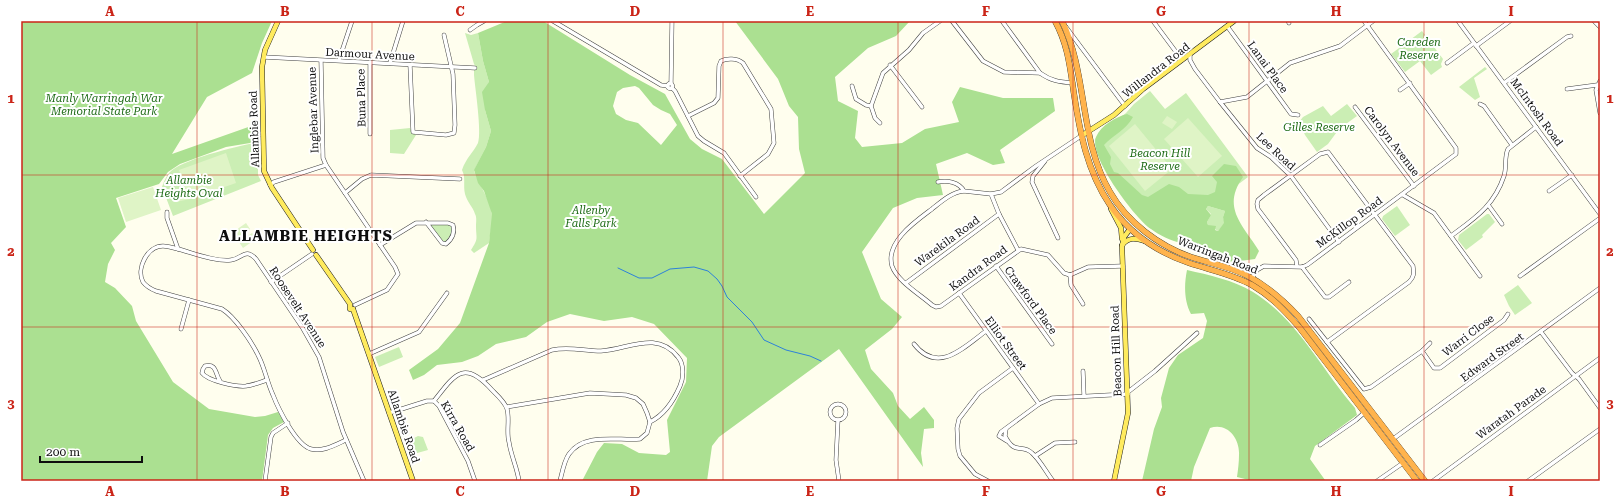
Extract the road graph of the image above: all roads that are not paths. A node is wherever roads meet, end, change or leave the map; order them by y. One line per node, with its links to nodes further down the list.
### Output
1 (278, 21): 27 (main road, Allambie Road)
2 (352, 21): 28 (street)
3 (403, 21): 32 (street)
4 (484, 21): 22 (street)
5 (553, 21): 44 (street)
6 (672, 21): 44 (street)
7 (940, 21): 35 (street)
8 (952, 21): 38 (street)
9 (1002, 21): 38 (street)
10 (1055, 21): 41 (highway, Warringah Road)
11 (1152, 21): 29 (street)
12 (1234, 21): 19 (main road, Willandra Road)
13 (1364, 21): 20 (street)
14 (1373, 21): 20 (street)
15 (1458, 21): 25 (street, McIntosh Road)
16 (1510, 21): 25 (street)
17 (1594, 21): 21 (street)
18 (1062, 22): 52 (street); 60 (highway, Warringah Road)
19 (1227, 26): 26 (main road, Willandra Road); 39 (street, Lanai Place)
20 (1367, 26): 39 (street); 42 (street)
21 (1600, 27)
22 (470, 30)
23 (444, 35): 36 (street)
24 (1571, 36): 43 (street)
25 (1475, 44): 33 (street); 43 (street, McIntosh Road)
26 (1190, 54): 29 (main road, Willandra Road); 49 (street, Lee Road)
27 (264, 57): 30 (street, Darmour Avenue); 71 (main road, Allambie Road)
28 (339, 60): 30 (street, Darmour Avenue); 31 (street, Darmour Avenue)
29 (1182, 60): 52 (main road, Willandra Road)
30 (321, 61): 65 (street, Inglebar Avenue)
31 (370, 62): 32 (street, Darmour Avenue); 61 (street, Buna Place)
32 (390, 62): 34 (street, Darmour Avenue)
33 (1447, 63)
34 (410, 65): 36 (street, Darmour Avenue); 36 (street)
35 (890, 66): 51 (street); 53 (street)
36 (452, 67): 37 (street, Darmour Avenue)
37 (475, 68)
38 (1040, 73): 41 (street)
39 (1268, 80): 49 (street); 57 (street, Lanai Place)
40 (1600, 81): 45 (street)
41 (1073, 83): 62 (highway, Warringah Road)
42 (1410, 83): 48 (street); 72 (street, McKillop Road)
43 (1504, 83): 59 (street, McIntosh Road)
44 (669, 85): 56 (street)
45 (1597, 85): 47 (street); 55 (street)
46 (852, 86): 51 (street)
47 (1567, 89)
48 (1400, 90)
49 (1220, 102): 68 (street, Lee Road)
50 (1480, 104): 63 (street)
51 (871, 106): 58 (street)
52 (1125, 106): 60 (main road, Willandra Road)
53 (922, 107)
54 (1355, 107): 72 (street, Carolyn Avenue)
55 (1600, 113)
56 (688, 116): 67 (street); 67 (street)
57 (1298, 116)
58 (880, 123)
59 (1536, 127): 63 (street); 66 (street, McIntosh Road)
60 (1088, 131): 62 (main road, Willandra Road); 86 (highway, Warringah Road)
61 (370, 134)
62 (1081, 136): 64 (street); 79 (highway, Warringah Road)
63 (1512, 144): 80 (street)
64 (1045, 160): 76 (street); 90 (street)
65 (326, 165): 71 (street); 75 (street, Inglebar Avenue)
66 (1572, 175): 74 (street); 84 (street, McIntosh Road)
67 (740, 176): 78 (street)
68 (1291, 176): 83 (street); 92 (street, Lee Road); 100 (street)
69 (460, 179): 75 (street)
70 (938, 182): 73 (street)
71 (270, 185): 97 (main road, Allambie Road)
72 (1414, 186): 77 (street, McKillop Road)
73 (964, 191): 76 (street); 108 (street)
74 (1549, 192)
75 (345, 193): 94 (street, Inglebar Avenue)
76 (992, 194): 82 (street)
77 (1403, 195): 83 (street, McKillop Road); 89 (street)
78 (756, 197)
79 (1110, 205): 88 (highway, Warringah Road); 93 (main road, Warringah Road)
80 (1489, 206): 87 (street); 89 (street)
81 (167, 212): 95 (street)
82 (999, 214): 96 (street); 108 (street, Warekila Road)
83 (1375, 215): 92 (street, McKillop Road); 122 (street)
84 (1600, 217): 104 (street)
85 (426, 222): 85 (street); 94 (street)
86 (1135, 223): 88 (highway); 105 (highway, Warringah Road)
87 (1502, 224)
88 (1130, 229): 91 (highway, Warringah Road); 93 (main road)
89 (1451, 236): 103 (street)
90 (1058, 238)
91 (1146, 242): 93 (main road); 109 (highway, Warringah Road)
92 (1339, 242): 101 (street, McKillop Road)
93 (1122, 243): 99 (main road, Beacon Hill Road)
94 (380, 245): 115 (street, Inglebar Avenue)
95 (178, 249): 106 (street, Roosevelt Avenue); 113 (street)
96 (1018, 250): 98 (street, Kandra Road); 102 (street, Kandra Road)
97 (314, 253): 106 (street); 115 (main road, Allambie Road)
98 (996, 266): 111 (street, Kandra Road); 125 (street, Crawford Place)
99 (1123, 266): 102 (street); 137 (main road, Beacon Hill Road)
100 (1297, 266): 101 (street); 105 (street)
101 (1302, 267): 107 (street)
102 (1070, 275): 114 (street)
103 (1480, 276)
104 (1520, 276)
105 (1252, 278): 109 (highway); 135 (highway, Warringah Road)
106 (271, 282): 150 (street, Roosevelt Avenue)
107 (1349, 282)
108 (906, 283): 111 (street, Kandra Road)
109 (1250, 284): 144 (highway, Warringah Road)
110 (1600, 288): 120 (street, Edward Street)
111 (959, 293): 119 (street, Elliot Street)
112 (447, 294): 127 (street)
113 (189, 300): 118 (street); 133 (street)
114 (1083, 304)
115 (353, 306): 127 (main road, Allambie Road)
116 (1508, 314): 126 (street, Warri Close)
117 (1309, 319): 122 (street)
118 (181, 329)
119 (986, 331): 124 (street); 129 (street, Elliot Street)
120 (1541, 332): 132 (street); 149 (street, Edward Street)
121 (1197, 333): 137 (street)
122 (1327, 342): 131 (street)
123 (1430, 343): 126 (street)
124 (914, 344)
125 (1052, 344)
126 (1422, 351): 131 (street)
127 (369, 354): 143 (main road, Allambie Road)
128 (1600, 358): 132 (street, Waratah Parade)
129 (1013, 368): 140 (street, Elliot Street); 163 (street)
130 (1083, 371): 138 (street)
131 (1353, 375): 135 (street)
132 (1576, 376): 142 (street); 169 (street, Waratah Parade)
133 (268, 380): 136 (street); 147 (street)
134 (483, 380): 139 (street); 141 (street); 146 (street)
135 (1347, 380): 149 (highway, Warringah Road)
136 (220, 381): 136 (street)
137 (1128, 393): 138 (street); 165 (main road, Beacon Hill Road)
138 (1084, 396): 140 (street)
139 (434, 401): 143 (street, Kirra Road); 159 (street, Kirra Road)
140 (1040, 404): 153 (street)
141 (507, 407): 146 (street); 160 (street)
142 (1600, 408)
143 (389, 412): 158 (main road, Allambie Road)
144 (1364, 412): 152 (street); 155 (highway, Warringah Road)
145 (838, 420): 145 (street); 162 (street)
146 (650, 422): 161 (street)
147 (288, 423): 150 (street); 156 (street)
148 (1600, 429): 170 (street)
149 (1393, 439): 154 (highway, Warringah Road)
150 (346, 440): 157 (street, Roosevelt Avenue)
151 (1075, 442): 153 (street)
152 (1320, 445)
153 (1035, 456): 164 (street)
154 (1408, 458): 155 (highway); 168 (highway, Warringah Road)
155 (1403, 462): 166 (street); 167 (highway, Warringah Road)
156 (265, 481)
157 (364, 481)
158 (413, 481)
159 (475, 481)
160 (519, 481)
161 (560, 481)
162 (839, 481)
163 (988, 481)
164 (1053, 481)
165 (1114, 481)
166 (1377, 481)
167 (1417, 481)
168 (1425, 481)
169 (1433, 481)
170 (1528, 481)

